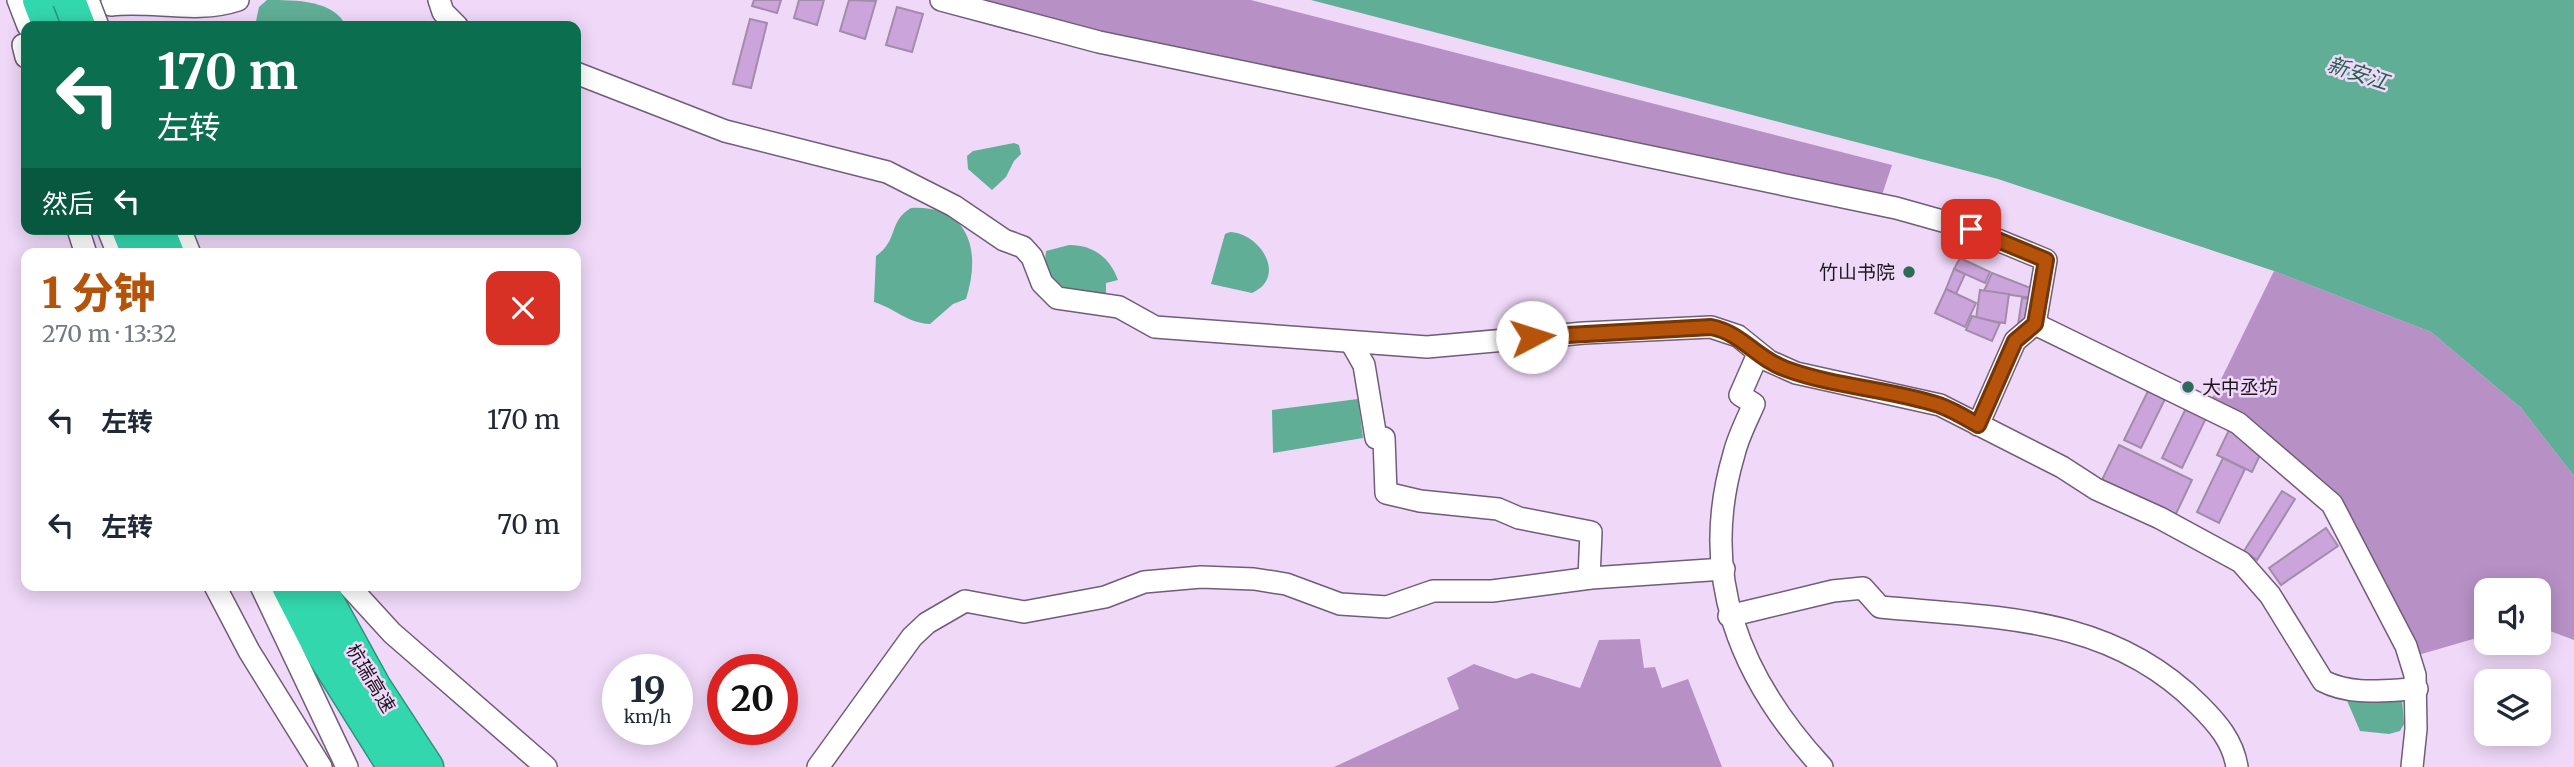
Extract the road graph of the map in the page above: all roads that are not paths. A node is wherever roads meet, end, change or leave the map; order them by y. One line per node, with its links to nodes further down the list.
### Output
1 (18, 0): 9 (street)
2 (39, 0): 10 (highway)
3 (69, 0): 11 (highway, bridge)
4 (88, 0): 12 (street, bridge)
5 (238, 0): 8 (street)
6 (439, 0): 13 (street)
7 (941, 0): 17 (street)
8 (110, 5)
9 (22, 21)
10 (47, 21)
11 (77, 21)
12 (96, 21)
13 (452, 21)
14 (581, 75): 18 (street)
15 (130, 238): 16 (highway)
16 (154, 248)
17 (2035, 324): 20 (street); 29 (street)
18 (1352, 344): 19 (street); 22 (street)
19 (1758, 354): 20 (street); 21 (street)
20 (1978, 425): 29 (street)
21 (1724, 569): 22 (street); 28 (street)
22 (1589, 578): 35 (street)
23 (218, 591): 30 (street)
24 (263, 591): 31 (street)
25 (291, 591): 32 (highway, 杭瑞高速)
26 (322, 591): 33 (highway, 杭瑞高速)
27 (354, 591): 34 (street)
28 (1729, 616): 36 (street); 37 (street)
29 (2417, 689): 38 (street)
30 (321, 767)
31 (346, 767)
32 (394, 767)
33 (427, 767)
34 (546, 767)
35 (818, 767)
36 (1822, 767)
37 (2237, 767)
38 (2412, 767)

